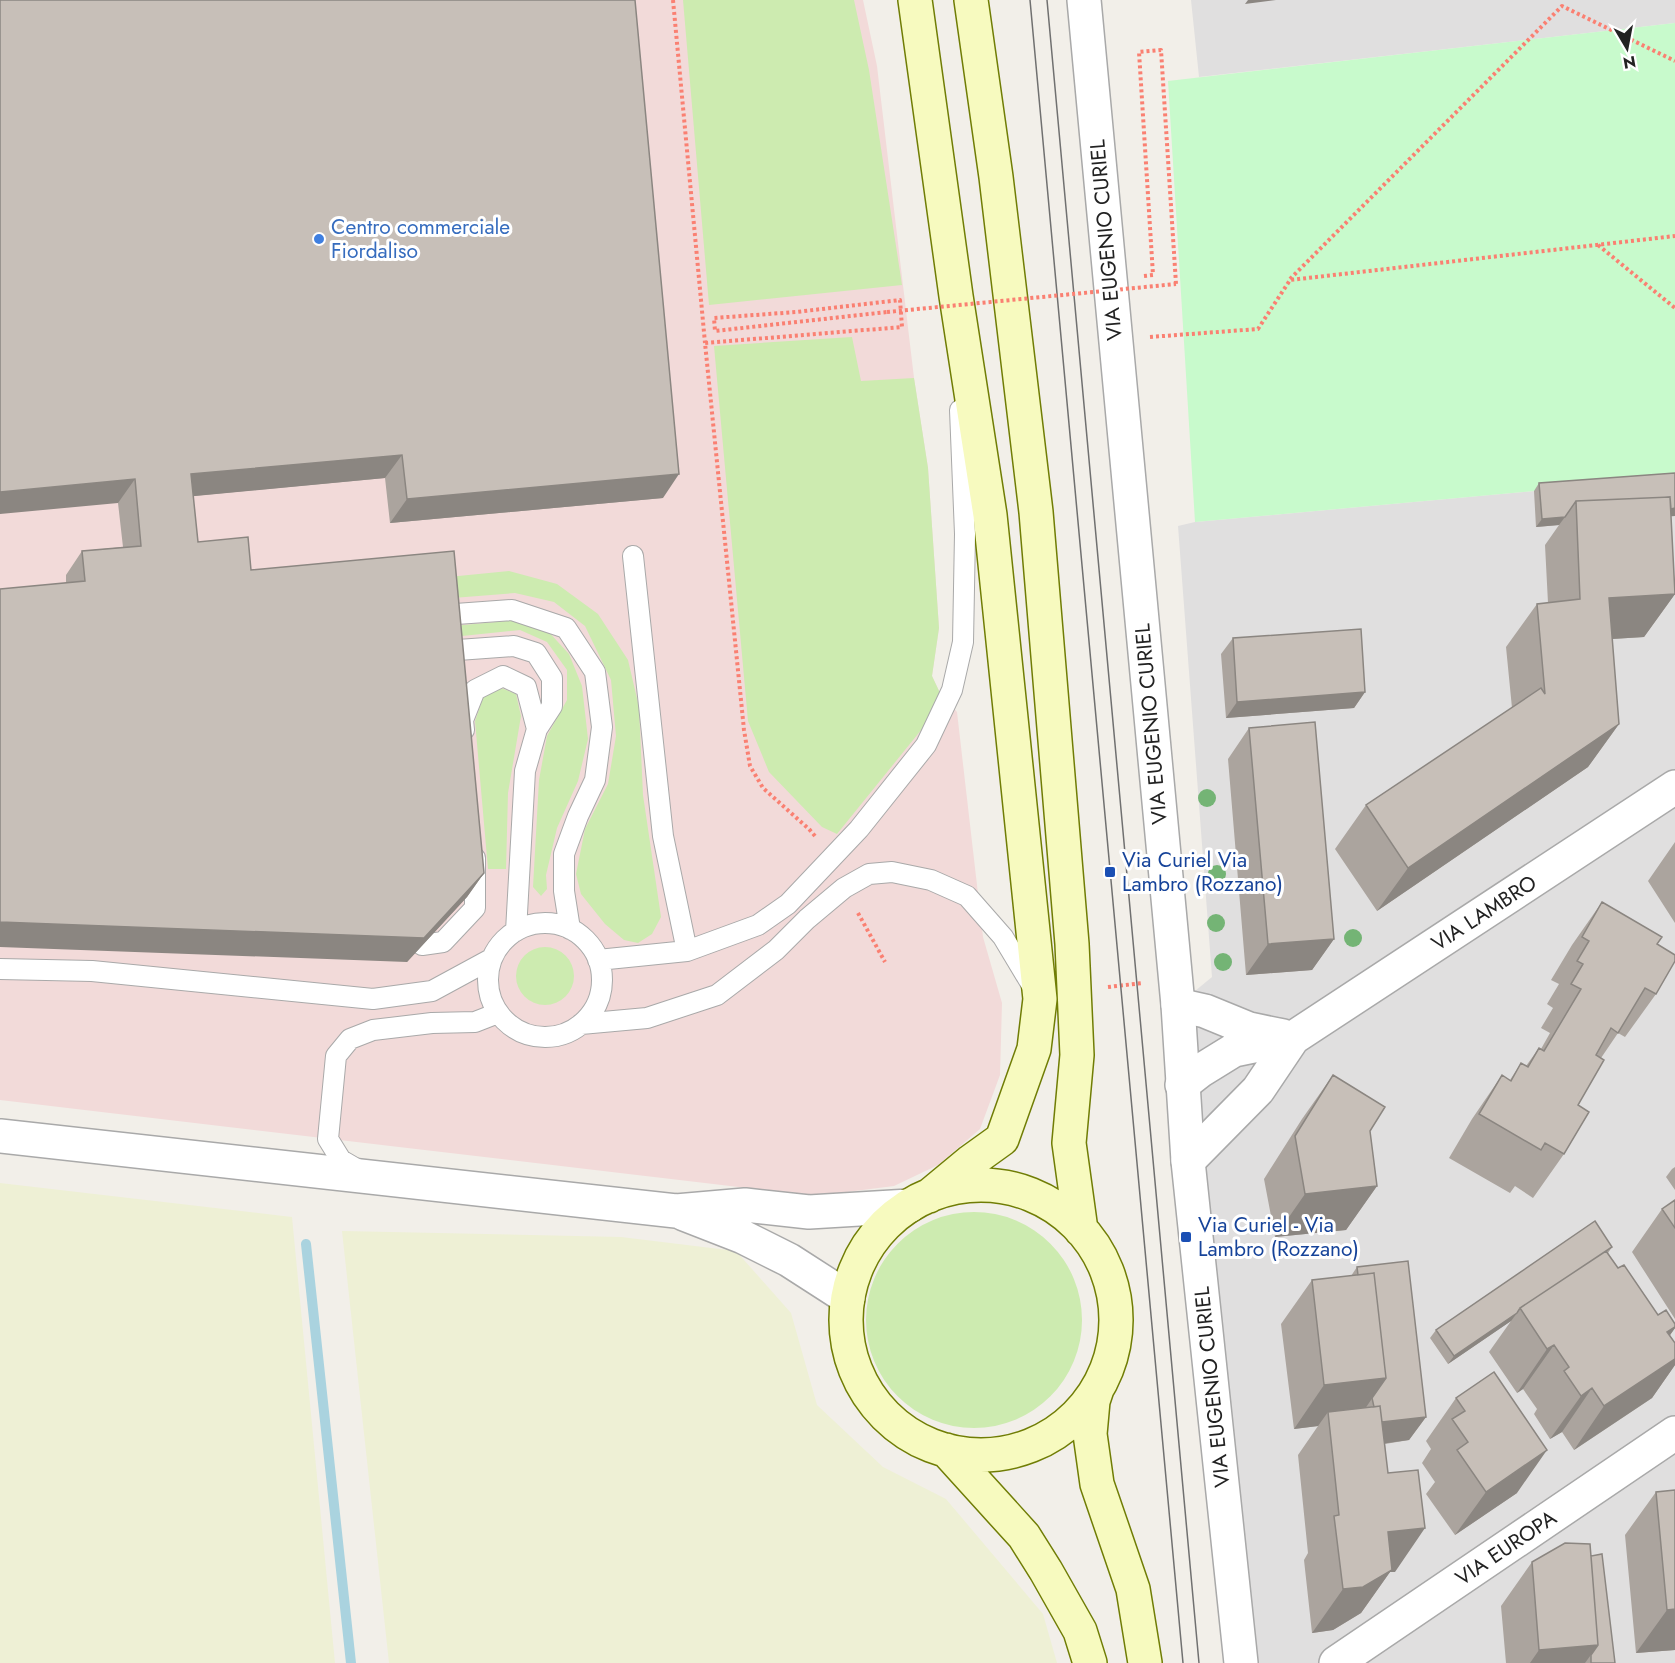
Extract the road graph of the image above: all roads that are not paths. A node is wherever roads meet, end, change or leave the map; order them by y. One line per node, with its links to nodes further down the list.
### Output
1 (898, 0): 6 (lane)
2 (915, 0): 6 (main road)
3 (971, 0): 7 (main road)
4 (991, 0): 7 (main road)
5 (1084, 0): 24 (street, VIA EUGENIO CURIEL)
6 (927, 95): 8 (main road)
7 (996, 177): 34 (main road)
8 (956, 296): 19 (lane); 23 (main road)
9 (633, 556): 19 (lane)
10 (442, 615): 16 (lane)
11 (444, 651): 12 (lane)
12 (537, 729): 13 (lane); 17 (lane)
13 (465, 743)
14 (1675, 787): 27 (street, VIA LAMBRO)
15 (474, 844): 18 (lane)
16 (570, 929): 17 (lane); 21 (lane)
17 (516, 931): 20 (lane)
18 (422, 945)
19 (687, 951): 21 (lane)
20 (491, 959): 22 (lane); 25 (lane)
21 (598, 960): 26 (lane)
22 (0, 969)
23 (1040, 999): 26 (lane); 32 (main road)
24 (1178, 1005): 27 (street); 28 (street, VIA EUGENIO CURIEL)
25 (498, 1013): 26 (lane); 31 (lane)
26 (581, 1024)
27 (1293, 1038): 28 (street); 30 (street)
28 (1182, 1085): 30 (street, VIA EUGENIO CURIEL)
29 (0, 1136): 31 (street)
30 (1188, 1161): 41 (street, VIA EUGENIO CURIEL)
31 (373, 1178): 33 (street)
32 (919, 1201): 33 (street); 34 (main road); 35 (main road)
33 (676, 1211): 35 (street)
34 (1082, 1230): 36 (main road)
35 (848, 1298): 38 (main road)
36 (1097, 1389): 38 (main road); 40 (main road)
37 (1675, 1433): 42 (street, VIA EUROPA)
38 (946, 1450): 39 (main road)
39 (1090, 1663)
40 (1145, 1663)
41 (1241, 1663)
42 (1336, 1663)

